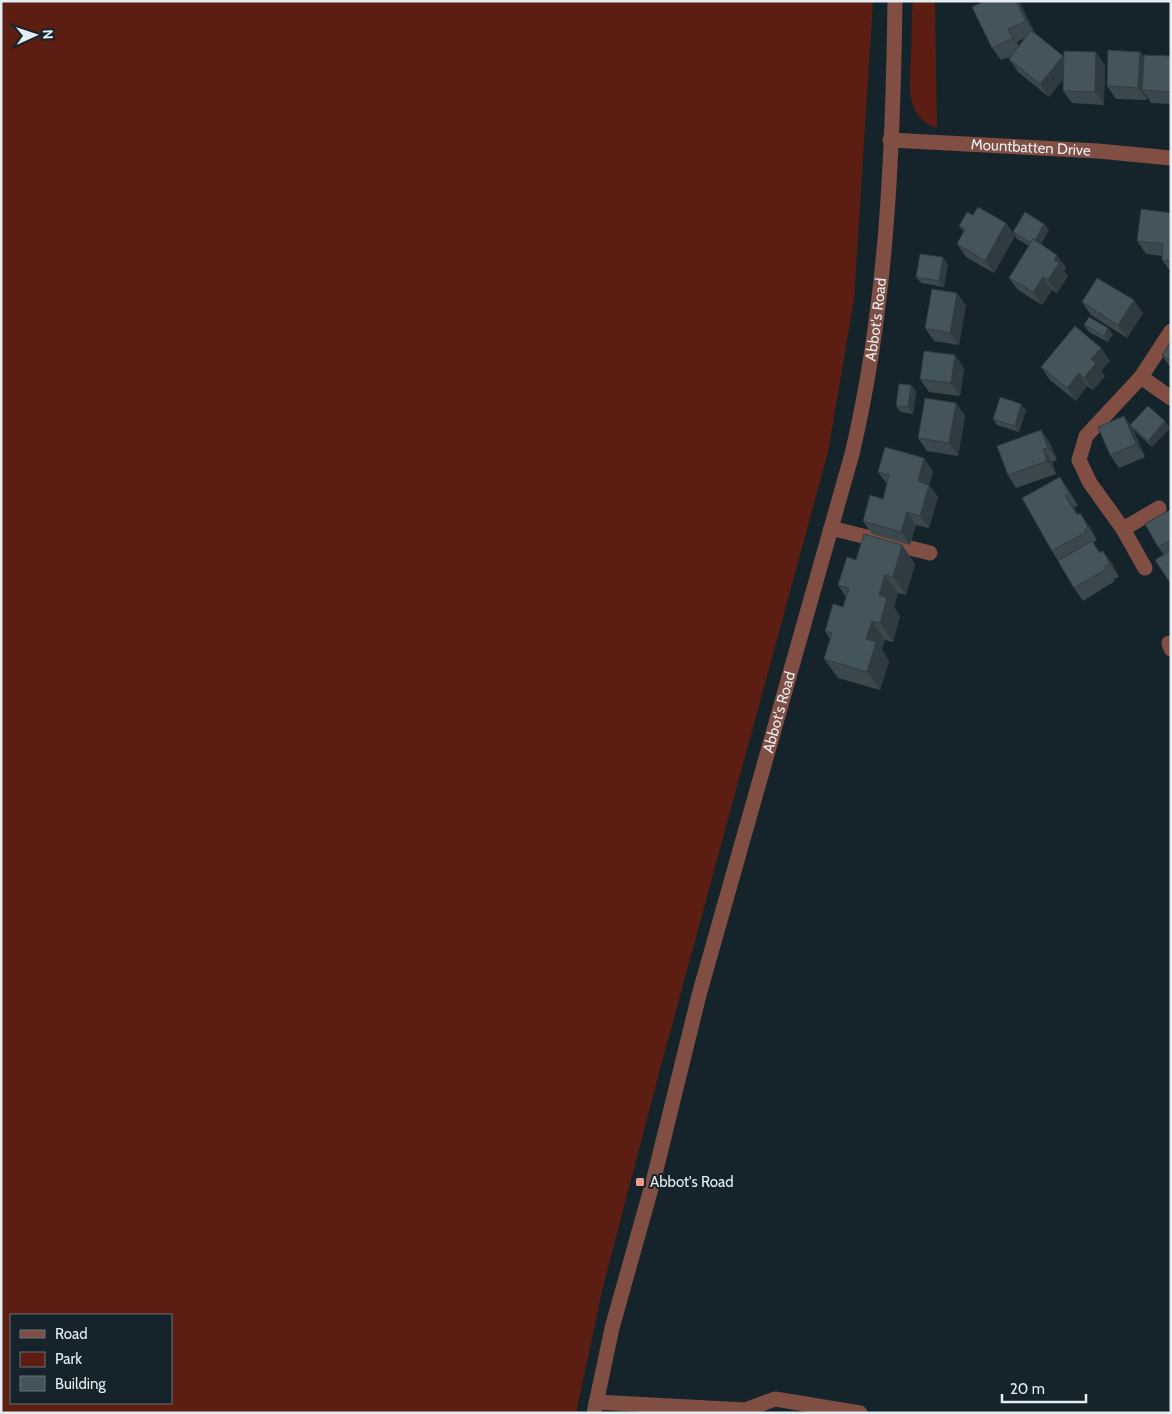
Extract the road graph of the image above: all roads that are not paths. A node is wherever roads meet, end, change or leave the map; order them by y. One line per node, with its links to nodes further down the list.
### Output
1 (895, 1): 2 (street, Abbot's Road)
2 (890, 140): 3 (street, Mountbatten Drive); 8 (street, Abbot's Road)
3 (1171, 158)
4 (1171, 331): 5 (street)
5 (1142, 378): 6 (street); 9 (street)
6 (1171, 398)
7 (1158, 508): 9 (street)
8 (831, 528): 10 (street); 12 (street, Abbot's Road)
9 (1123, 529): 11 (street)
10 (930, 553)
11 (1145, 568)
12 (595, 1407): 13 (street)
13 (860, 1413)

